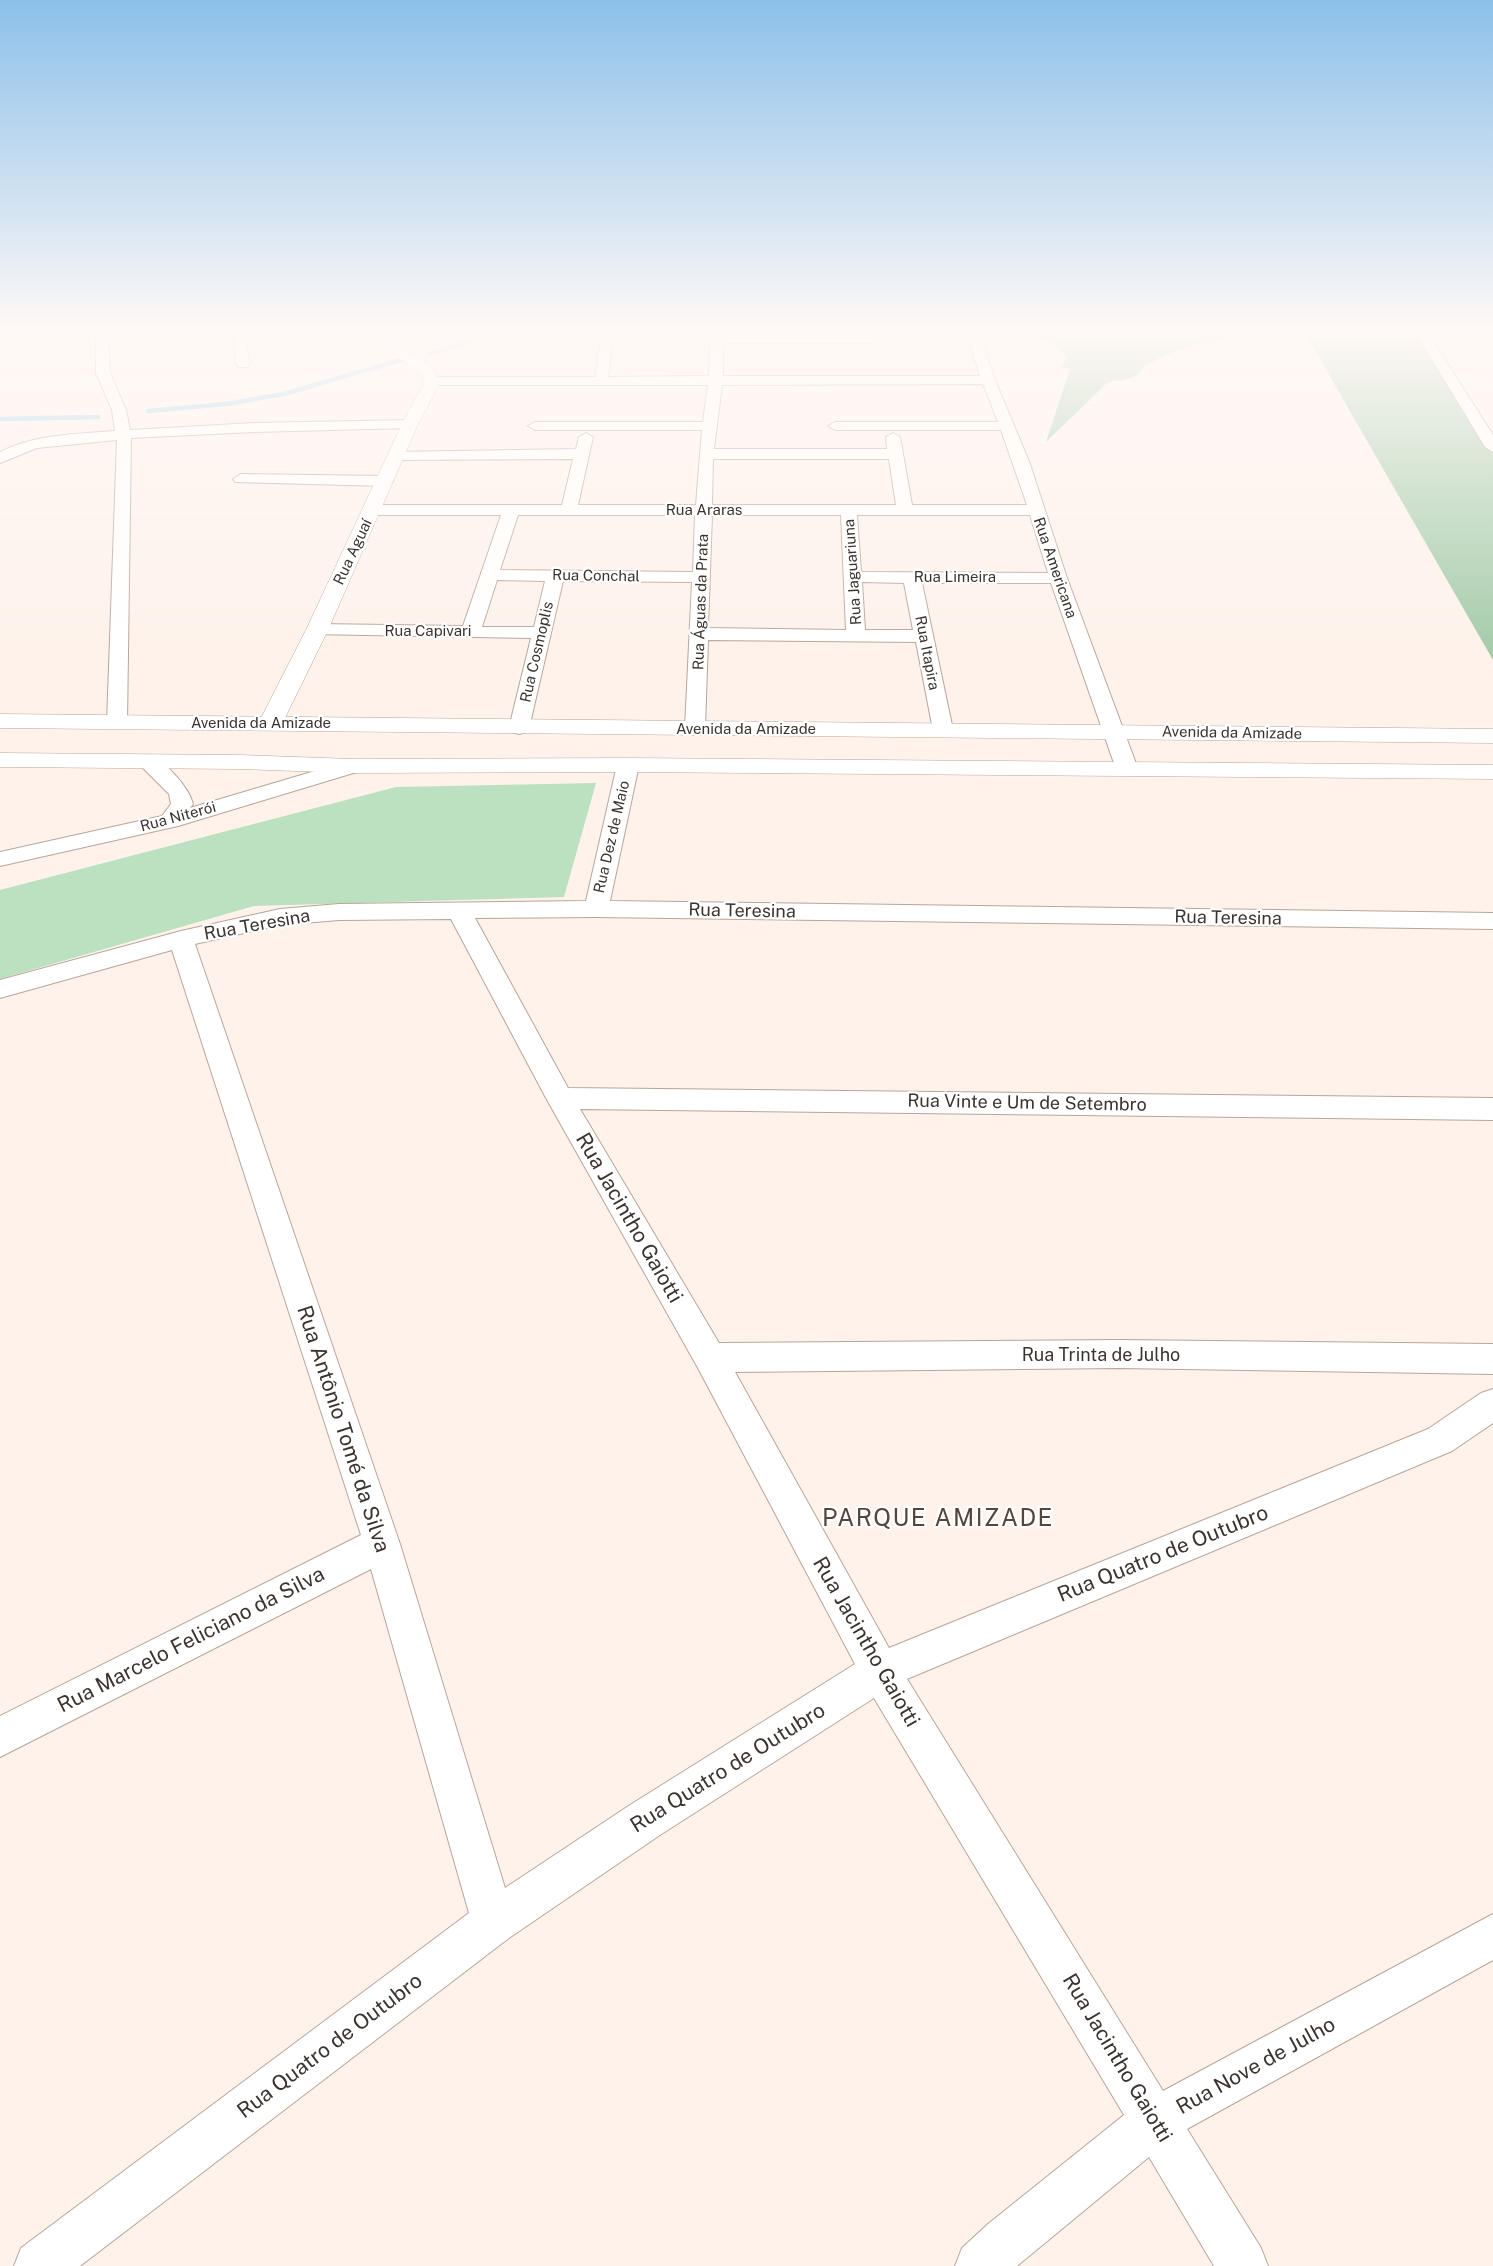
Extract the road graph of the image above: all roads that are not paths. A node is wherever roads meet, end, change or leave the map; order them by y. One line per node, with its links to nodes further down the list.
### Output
1 (92, 439): 16 (street)
2 (123, 439): 39 (street)
3 (404, 439): 14 (main road, Rua Aguaí)
4 (531, 439): 15 (street)
5 (586, 439): 10 (street)
6 (708, 439): 11 (street, Rua Águas da Prata)
7 (835, 439): 12 (street)
8 (894, 439): 13 (street)
9 (1011, 439): 23 (street, Rua Americana)
10 (582, 454): 15 (street); 20 (street)
11 (706, 454): 12 (street); 25 (street, Rua Águas da Prata)
12 (836, 454): 13 (street)
13 (895, 454): 22 (street)
14 (398, 455): 15 (street); 18 (main road, Rua Aguaí)
15 (527, 455)
16 (0, 458)
17 (242, 479): 18 (street)
18 (385, 481): 19 (main road, Rua Aguaí)
19 (372, 510): 24 (street, Rua Araras); 32 (main road, Rua Aguaí)
20 (569, 510): 24 (street, Rua Araras); 25 (street, Rua Araras)
21 (849, 510): 22 (street, Rua Araras); 25 (street, Rua Araras); 29 (street, Rua Jaguariuna)
22 (905, 510): 23 (street, Rua Araras)
23 (1035, 510): 31 (street, Rua Americana)
24 (511, 511): 26 (street)
25 (705, 511): 28 (street, Rua Águas da Prata)
26 (491, 575): 27 (street, Rua Conchal); 33 (street)
27 (555, 576): 28 (street, Rua Conchal); 34 (street, Rua Cosmoplis)
28 (701, 577): 35 (street, Rua Águas da Prata)
29 (852, 577): 30 (street, Rua Limeira); 36 (street, Rua Jaguariuna)
30 (912, 577): 31 (street, Rua Limeira); 37 (street, Rua Itapira)
31 (1058, 578): 45 (street, Rua Americana)
32 (317, 630): 33 (street, Rua Capivari); 40 (main road, Rua Aguaí)
33 (471, 631): 34 (street, Rua Capivari)
34 (540, 633): 42 (street, Rua Cosmoplis)
35 (700, 633): 36 (street); 43 (street, Rua Águas da Prata)
36 (856, 635): 37 (street)
37 (923, 636): 44 (street, Rua Itapira)
38 (0, 721): 39 (main road, Avenida da Amizade)
39 (117, 723): 40 (main road, Avenida da Amizade)
40 (271, 723): 41 (main road, Avenida da Amizade)
41 (437, 726): 42 (main road, Avenida da Amizade); 50 (main road)
42 (519, 728): 43 (main road, Avenida da Amizade)
43 (695, 728): 44 (main road, Avenida da Amizade)
44 (943, 730): 45 (main road, Avenida da Amizade)
45 (1112, 732): 46 (main road, Avenida da Amizade); 51 (street, Rua Americana)
46 (1493, 736)
47 (0, 760): 48 (main road)
48 (147, 761): 50 (main road); 53 (street)
49 (628, 765): 50 (main road); 51 (main road); 55 (street, Rua Dez de Maio)
50 (352, 766): 53 (street, Rua Niterói)
51 (1127, 769): 52 (main road)
52 (1493, 772)
53 (170, 821): 54 (street, Rua Niterói)
54 (0, 859)
55 (596, 909): 56 (street, Rua Teresina); 57 (street, Rua Teresina)
56 (459, 911): 58 (street, Rua Teresina); 60 (street, Rua Jacintho Gaiotti)
57 (1493, 921)
58 (181, 939): 59 (street, Rua Teresina); 65 (street, Rua Antônio Tomé da Silva)
59 (0, 989)
60 (560, 1098): 61 (street, Rua Vinte e Um de Setembro); 62 (street, Rua Jacintho Gaiotti)
61 (1493, 1109)
62 (710, 1358): 63 (street, Rua Trinta de Julho); 66 (street, Rua Jacintho Gaiotti)
63 (1493, 1359)
64 (1493, 1404): 66 (street, Rua Quatro de Outubro)
65 (382, 1544): 67 (street, Rua Marcelo Feliciano da Silva); 68 (street, Rua Antônio Tomé da Silva)
66 (880, 1671): 68 (street, Rua Quatro de Outubro); 70 (street, Rua Jacintho Gaiotti)
67 (0, 1737)
68 (493, 1922): 71 (street, Rua Quatro de Outubro)
69 (1493, 1936): 70 (street, Rua Nove de Julho)
70 (1155, 2121): 72 (street, Rua Nove de Julho); 73 (street, Rua Jacintho Gaiotti)
71 (39, 2266)
72 (980, 2266)
73 (1243, 2266)

